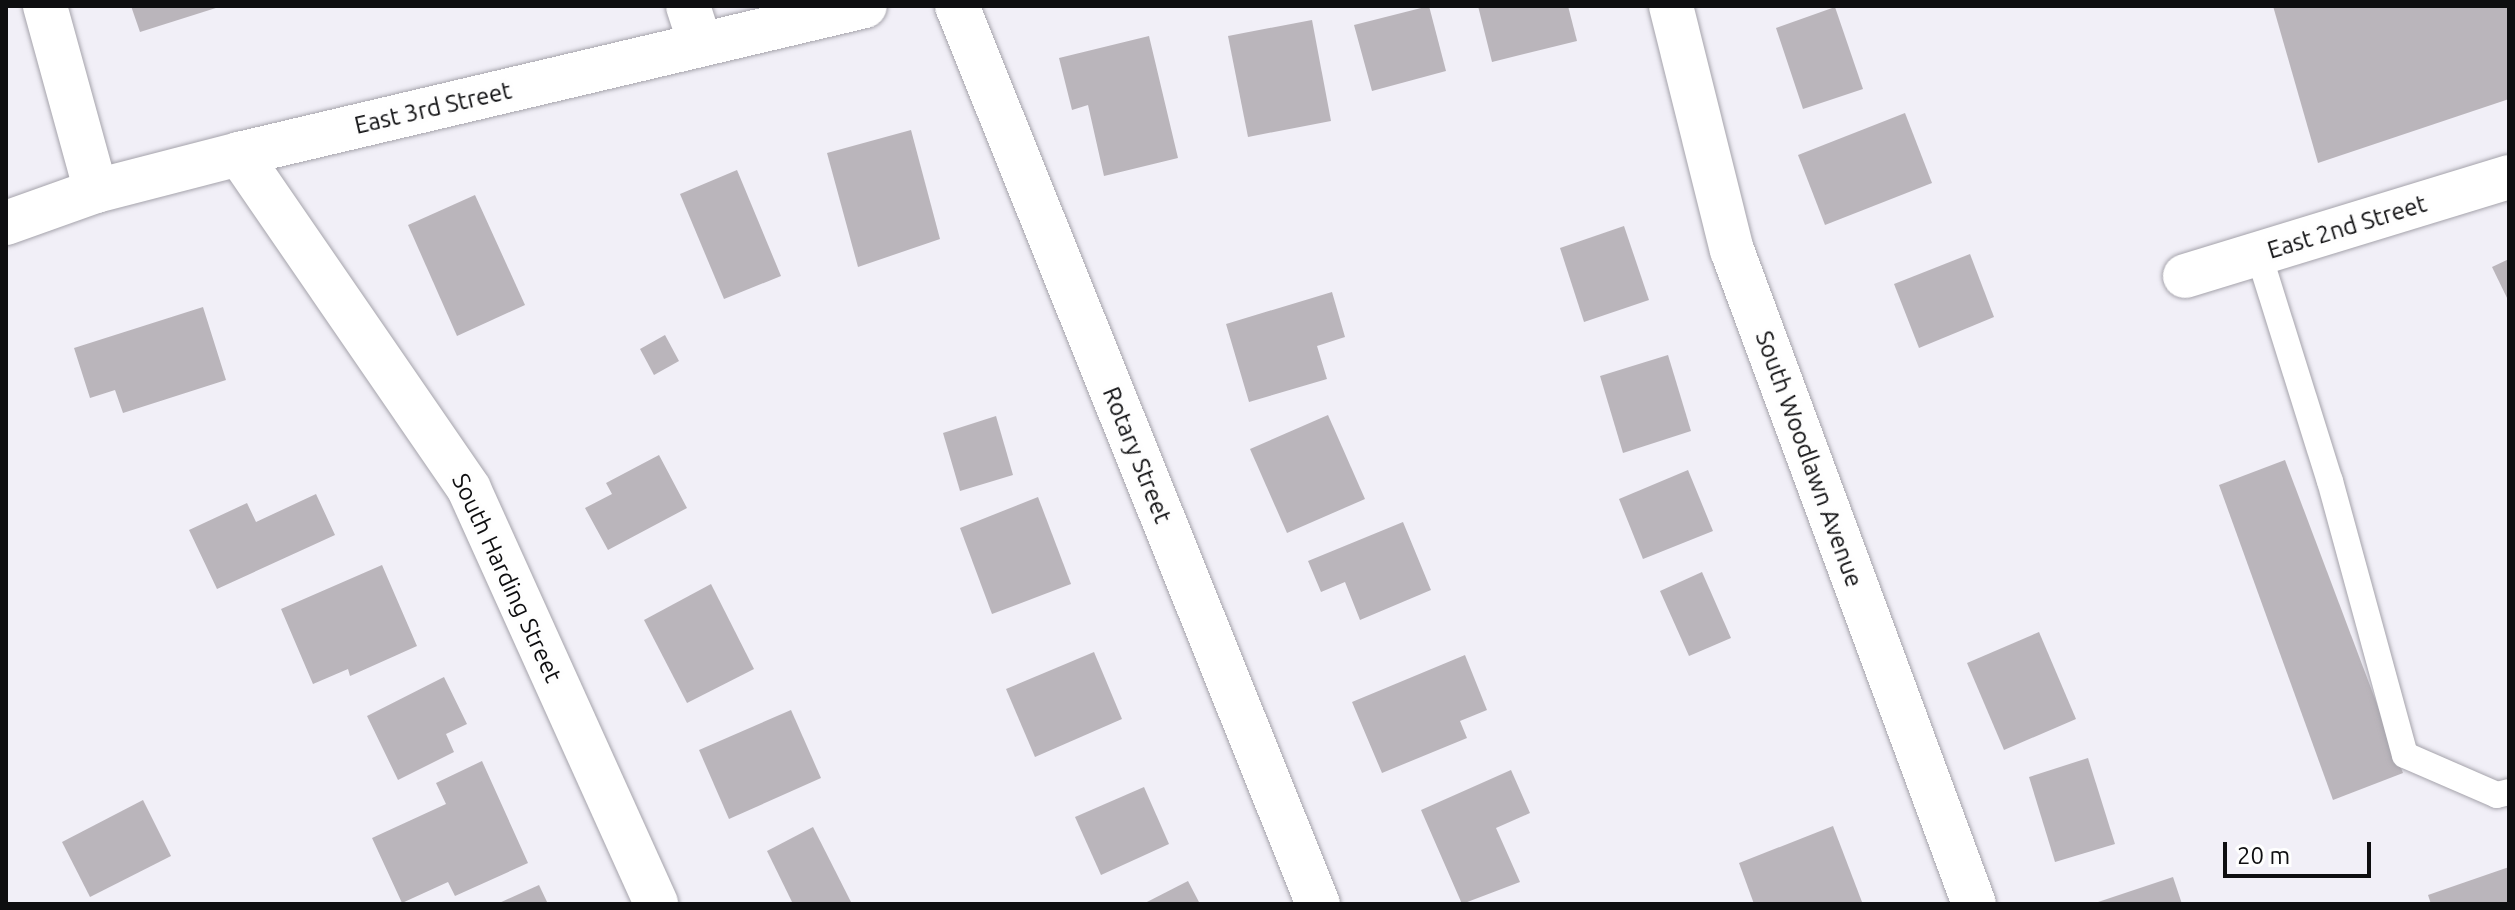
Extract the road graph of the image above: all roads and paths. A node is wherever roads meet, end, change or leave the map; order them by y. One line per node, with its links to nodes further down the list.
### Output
1 (45, 6): 8 (street)
2 (865, 6): 5 (street, East 3rd Street)
3 (957, 6): 14 (street, Rotary Street)
4 (1671, 6): 15 (street, South Woodlawn Avenue)
5 (694, 25): 6 (street, East 3rd Street)
6 (239, 154): 8 (street, East 3rd Street); 13 (street, South Harding Street)
7 (2509, 177): 10 (street, East 2nd Street)
8 (96, 191): 9 (street, East 3rd Street)
9 (6, 223)
10 (2259, 255): 11 (street, East 2nd Street); 12 (lane)
11 (2185, 276)
12 (2509, 792)
13 (656, 904)
14 (1318, 904)
15 (1974, 904)

